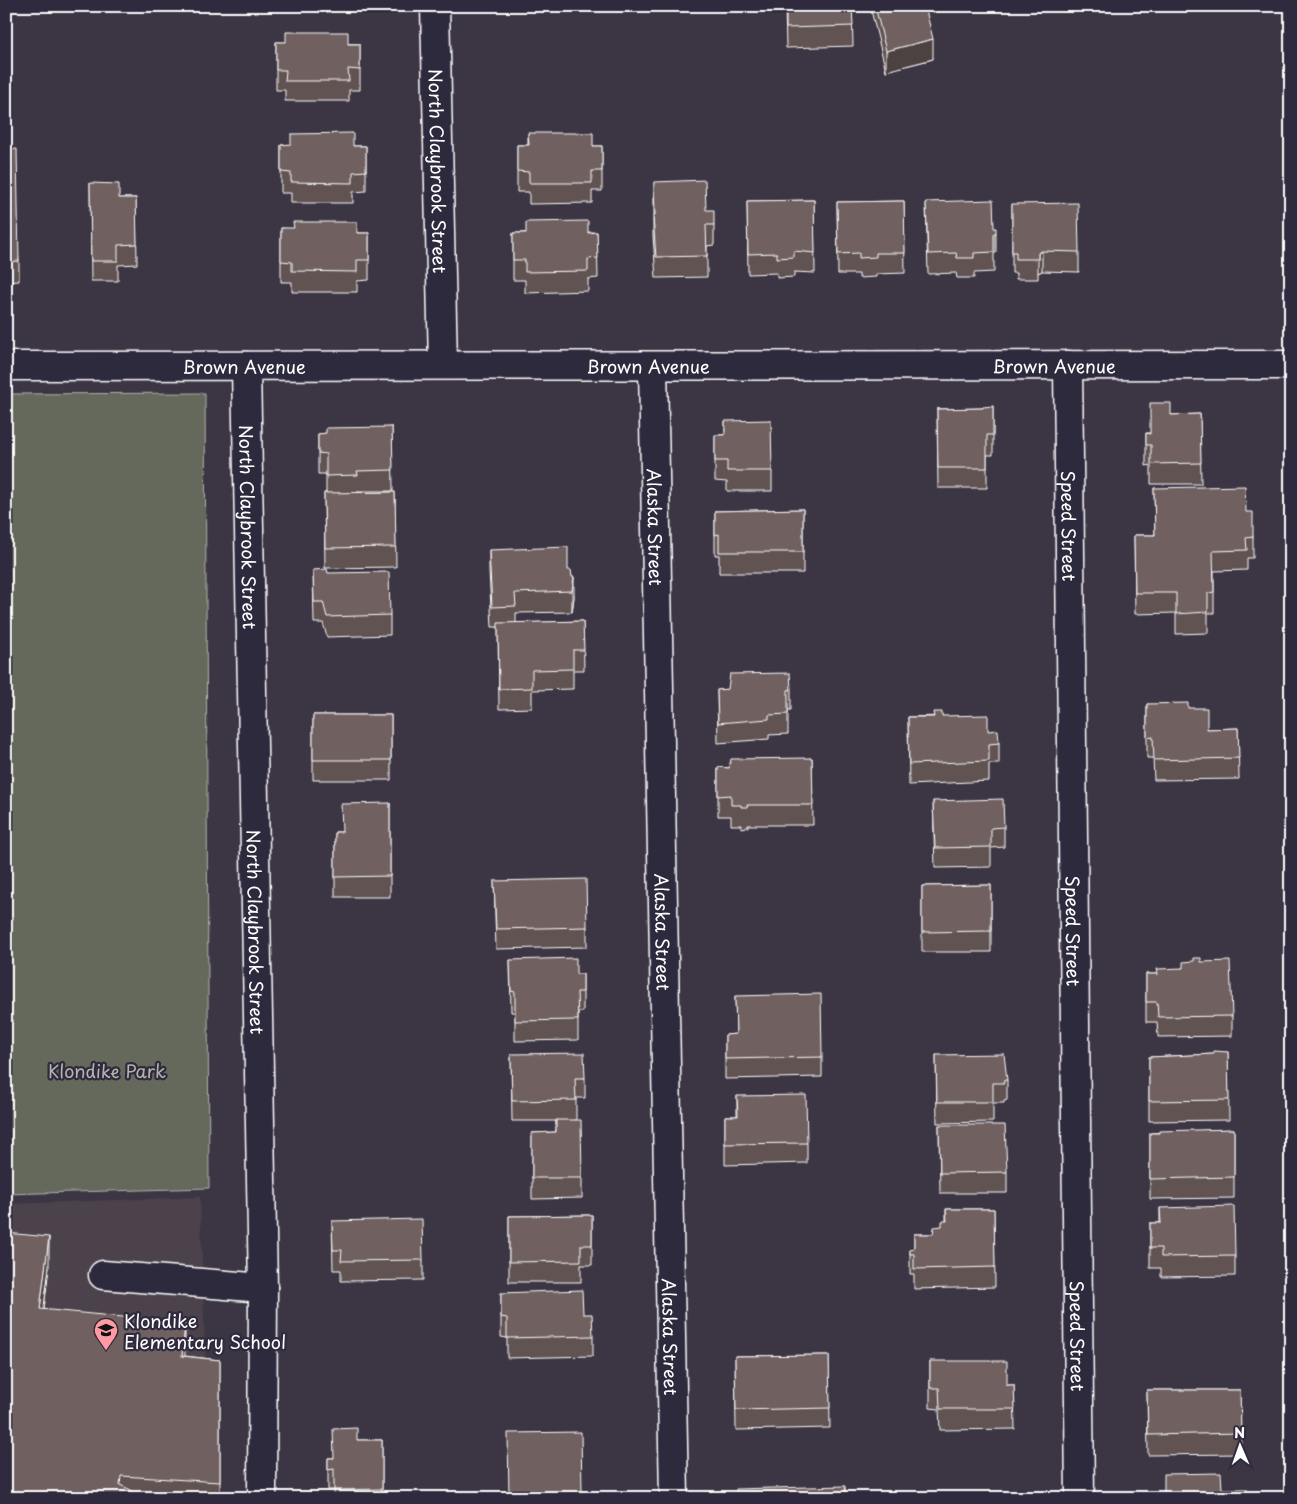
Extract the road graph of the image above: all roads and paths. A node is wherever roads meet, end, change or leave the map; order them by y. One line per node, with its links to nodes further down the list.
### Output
1 (435, 6): 2 (street, North Claybrook Street)
2 (443, 365): 6 (street, Brown Avenue); 7 (street, Brown Avenue)
3 (1068, 365): 4 (street, Brown Avenue); 7 (street, Brown Avenue); 12 (street, Speed Street)
4 (1291, 365)
5 (6, 366): 6 (street, Brown Avenue)
6 (246, 366): 9 (street, North Claybrook Street)
7 (653, 366): 11 (street, Alaska Street)
8 (103, 1275): 9 (street)
9 (262, 1288): 10 (street, North Claybrook Street)
10 (262, 1498)
11 (674, 1498)
12 (1080, 1498)

